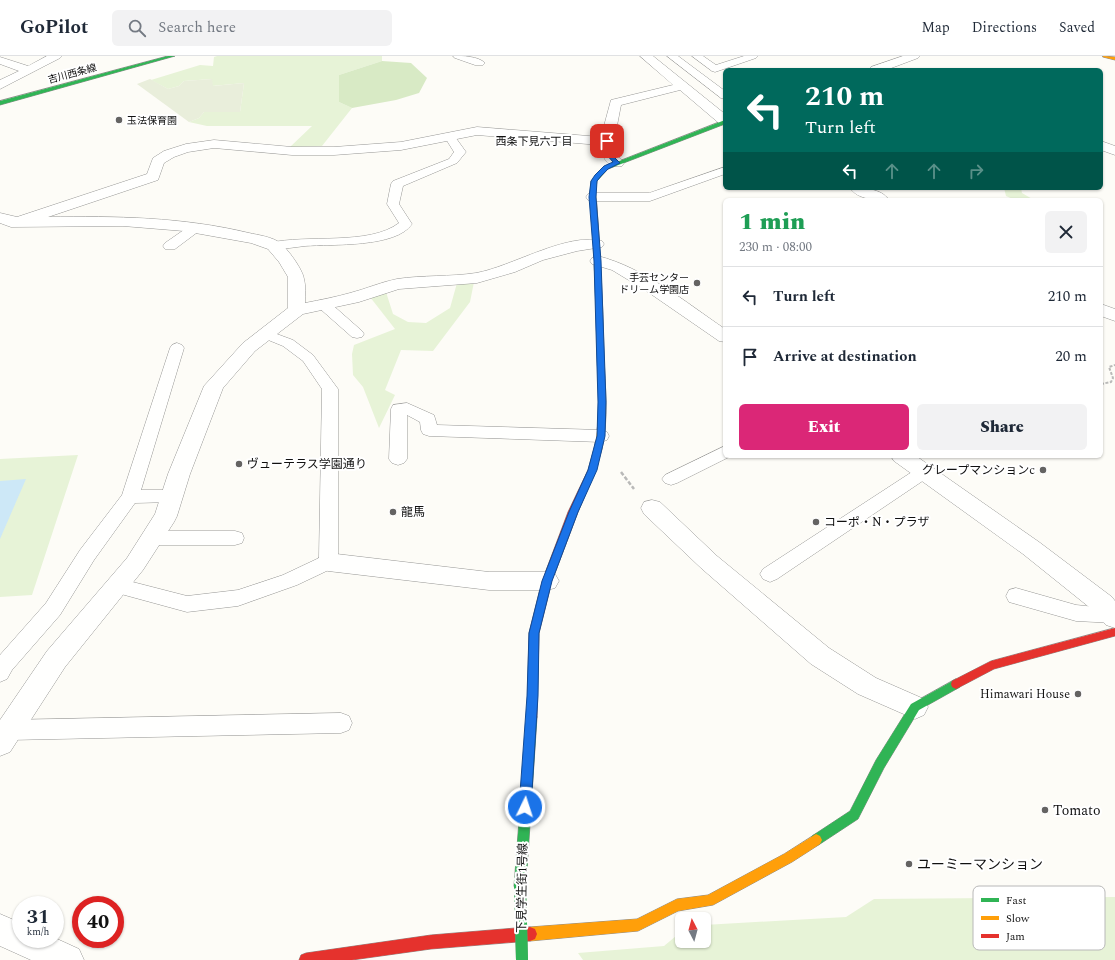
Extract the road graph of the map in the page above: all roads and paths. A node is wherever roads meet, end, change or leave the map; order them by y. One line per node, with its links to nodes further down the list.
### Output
1 (56, 56): 17 (street)
2 (172, 56): 22 (street, 吉川西条線)
3 (459, 56): 12 (street)
4 (646, 56): 20 (street)
5 (672, 56): 21 (lane)
6 (697, 56): 16 (lane)
7 (753, 56): 16 (lane)
8 (914, 56): 13 (street)
9 (1105, 56): 10 (street)
10 (1115, 59)
11 (0, 60): 17 (street)
12 (479, 63)
13 (890, 64): 14 (street); 15 (street)
14 (880, 68)
15 (901, 68)
16 (715, 69): 18 (lane)
17 (28, 70): 19 (street)
18 (723, 74)
19 (0, 85)
20 (682, 86): 23 (street); 26 (street)
21 (722, 94)
22 (0, 103)
23 (723, 119)
24 (723, 122): 29 (street, 下見学生街1号線)
25 (449, 136): 26 (street); 35 (street); 39 (lane)
26 (607, 141): 29 (street)
27 (1103, 146): 28 (street)
28 (1115, 151)
29 (617, 163): 32 (street, 下見学生街1号線)
30 (723, 171): 32 (lane)
31 (861, 190): 33 (street)
32 (592, 197): 37 (street, 下見学生街1号線)
33 (878, 198)
34 (0, 218): 35 (street)
35 (18, 222): 36 (street)
36 (195, 228): 38 (lane); 39 (street)
37 (596, 244): 40 (street, 下見学生街1号線); 41 (street)
38 (170, 246)
39 (274, 246): 42 (street)
40 (598, 261): 47 (street); 51 (street, 下見学生街1号線)
41 (323, 304): 42 (street); 46 (lane)
42 (297, 310): 45 (street)
43 (1103, 310): 44 (street)
44 (1115, 316)
45 (266, 334): 58 (street); 63 (lane)
46 (357, 334)
47 (723, 336)
48 (177, 348): 59 (lane)
49 (1115, 365): 50 (path)
50 (1103, 384)
51 (601, 436): 54 (lane); 65 (street, 下見学生街1号線)
52 (723, 453): 57 (lane)
53 (904, 458): 56 (street)
54 (398, 459)
55 (620, 472): 60 (path)
56 (924, 472): 64 (lane); 68 (street)
57 (671, 479)
58 (172, 496): 59 (lane); 61 (street)
59 (130, 497): 69 (lane)
60 (645, 501): 70 (street)
61 (152, 538): 62 (lane); 66 (street)
62 (235, 538)
63 (328, 562): 65 (street); 66 (lane)
64 (770, 574)
65 (547, 581): 78 (street, 下見学生街1号線, bridge)
66 (117, 586): 72 (street)
67 (1016, 596): 68 (lane)
68 (1114, 622): 70 (street)
69 (0, 673)
70 (916, 707): 77 (street)
71 (341, 722): 72 (lane)
72 (5, 736)
73 (0, 930): 74 (street)
74 (12, 935)
75 (41, 948): 76 (street)
76 (68, 960)
77 (306, 960)
78 (522, 960)

